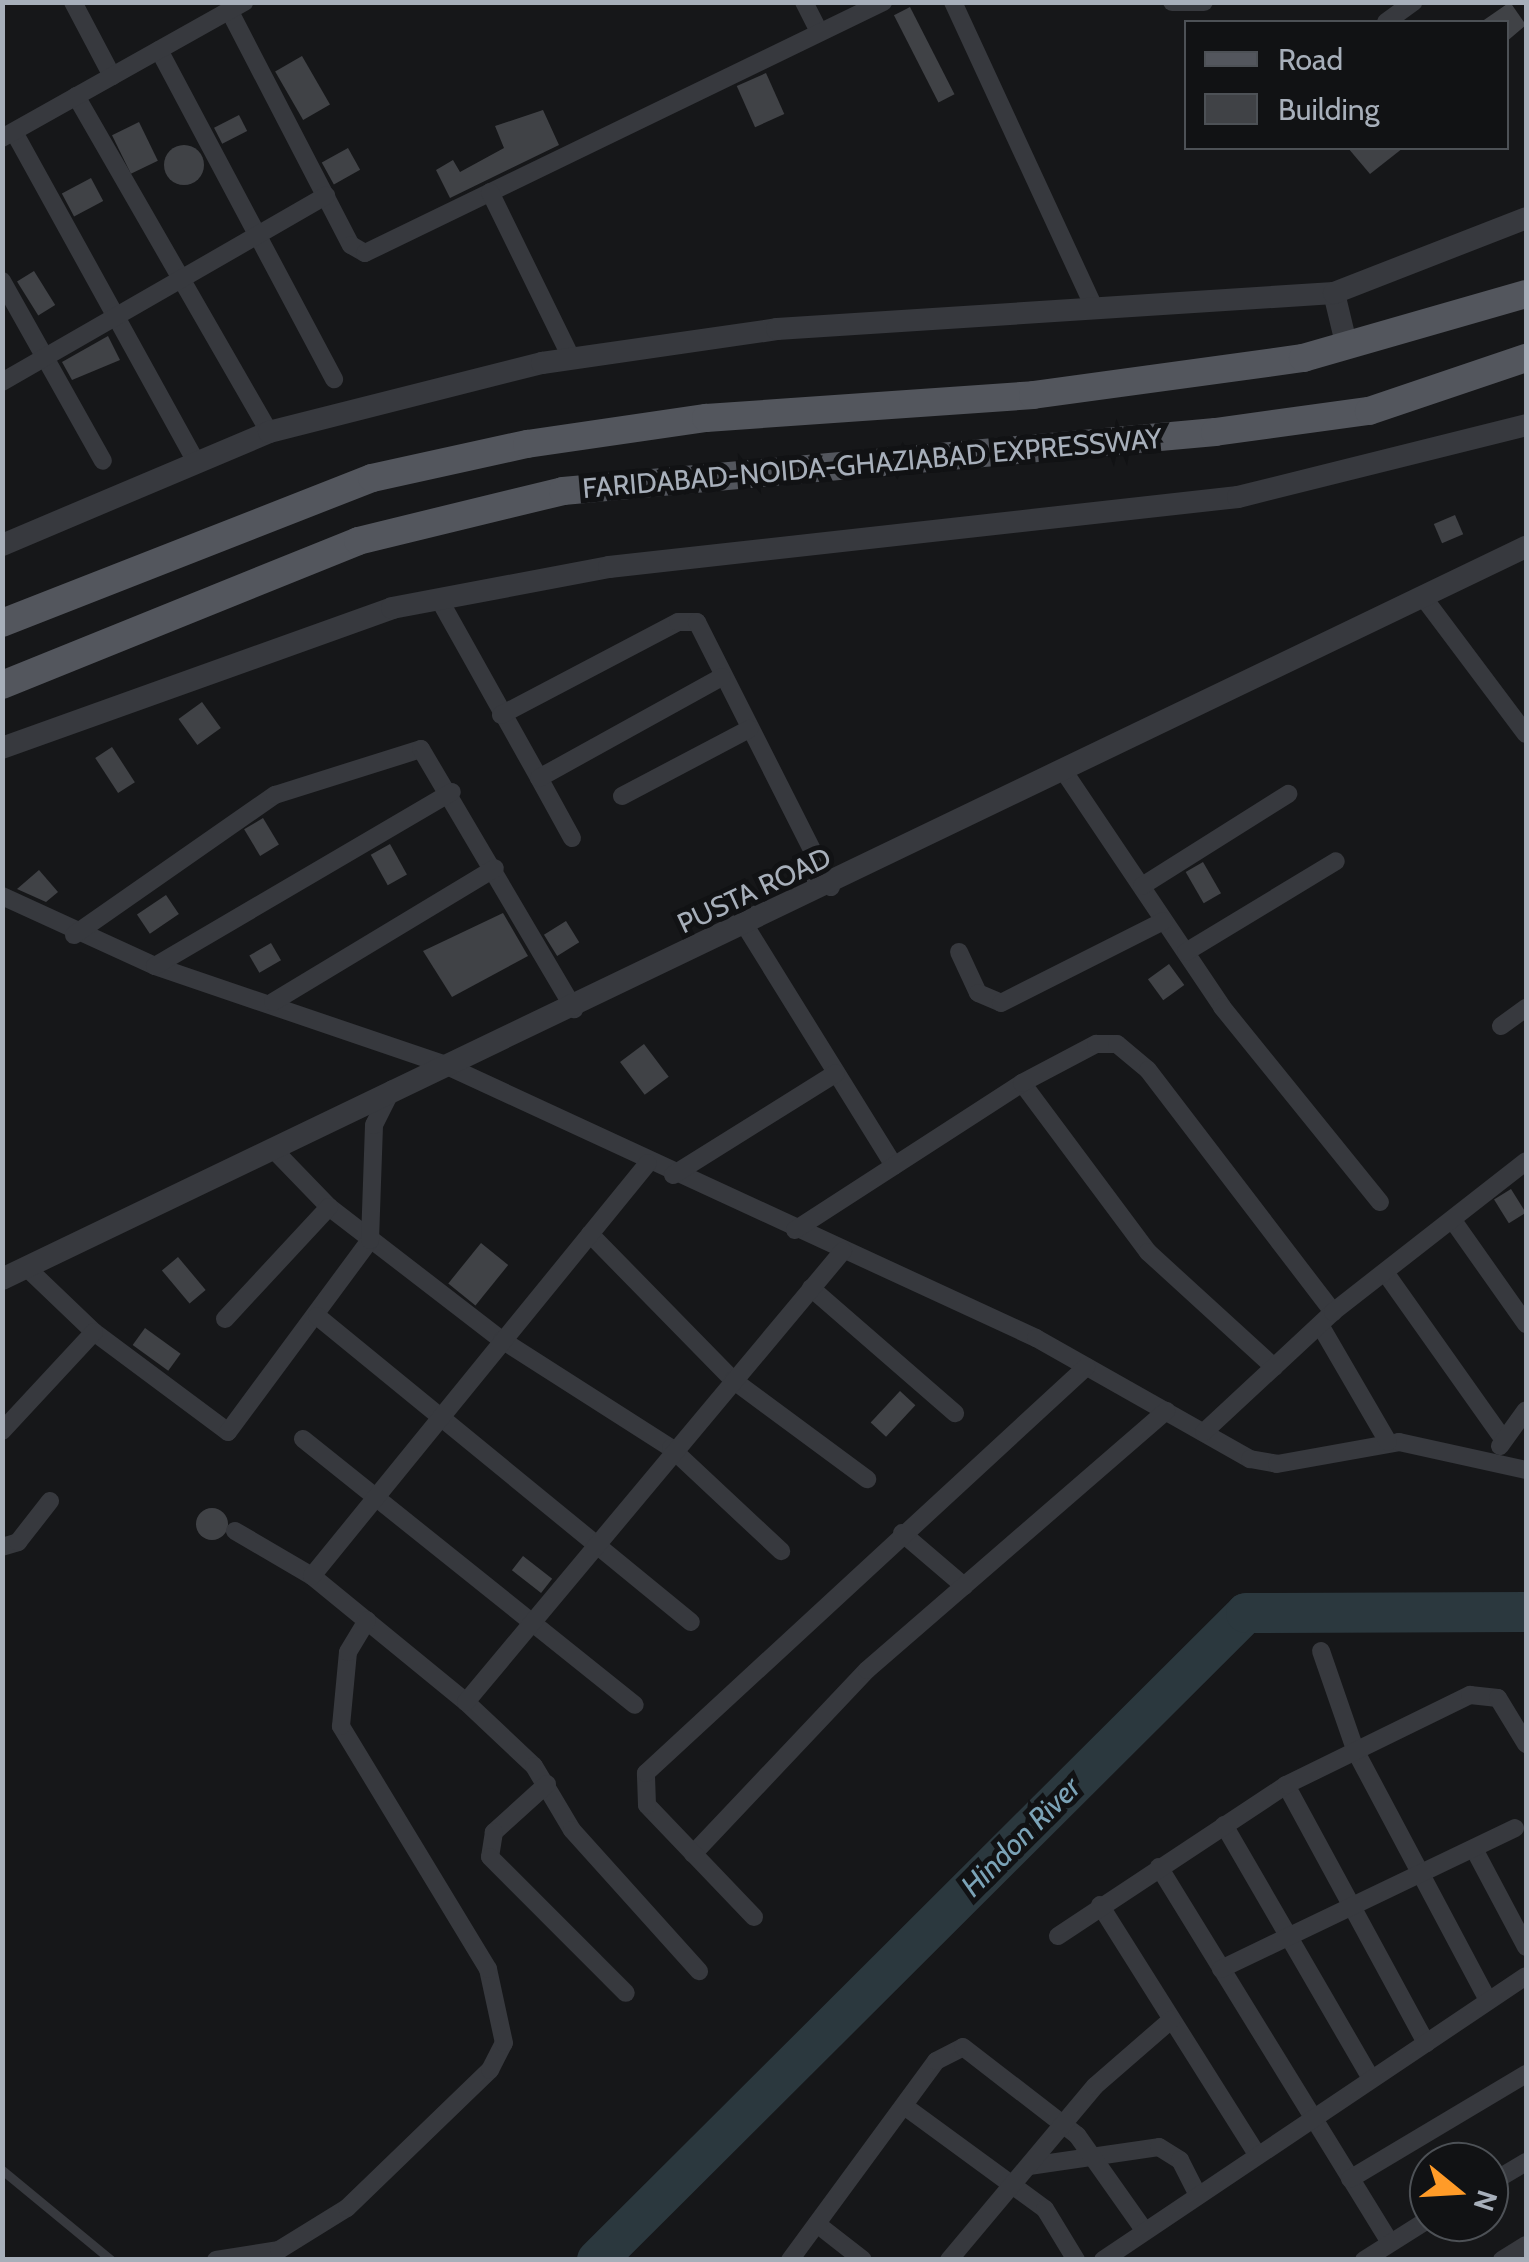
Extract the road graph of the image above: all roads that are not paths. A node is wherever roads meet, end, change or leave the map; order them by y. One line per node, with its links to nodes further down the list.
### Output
1 (72, 2): 12 (street)
2 (804, 2): 10 (street)
3 (883, 2): 10 (street)
4 (953, 2): 23 (street)
5 (1172, 2): 6 (street)
6 (1204, 2)
7 (1414, 2): 9 (street)
8 (236, 6): 11 (street); 16 (street)
9 (1389, 20)
10 (819, 32): 15 (street)
11 (159, 50): 12 (street); 18 (street)
12 (112, 76): 13 (street)
13 (76, 96): 14 (street); 19 (street)
14 (8, 135): 24 (street)
15 (490, 192): 16 (street); 27 (street)
16 (326, 196): 18 (street)
17 (1526, 218): 21 (street)
18 (256, 234): 19 (street); 29 (street)
19 (179, 278): 24 (street); 32 (street)
20 (2, 281): 26 (street)
21 (1334, 293): 23 (street); 25 (street)
22 (1526, 294): 25 (main road, FARIDABAD-NOIDA-GHAZIABAD EXPRESSWAY)
23 (1094, 307): 27 (street)
24 (111, 318): 26 (street); 34 (street)
25 (1347, 347): 39 (main road, FARIDABAD-NOIDA-GHAZIABAD EXPRESSWAY)
26 (41, 354): 30 (street); 33 (street)
27 (571, 357): 32 (street)
28 (1526, 358): 41 (main road, FARIDABAD-NOIDA-GHAZIABAD EXPRESSWAY)
29 (334, 379)
30 (2, 382)
31 (1526, 425): 38 (street)
32 (269, 432): 34 (street)
33 (102, 460)
34 (197, 464): 35 (street)
35 (2, 545)
36 (1526, 546): 37 (street, PUSTA ROAD)
37 (1423, 598): 44 (street); 46 (street, PUSTA ROAD)
38 (438, 600): 42 (street); 45 (street)
39 (2, 623)
40 (722, 676): 42 (street); 43 (street); 47 (street)
41 (2, 686)
42 (502, 715): 47 (street)
43 (749, 728): 50 (street); 55 (street)
44 (1526, 734)
45 (2, 748)
46 (1065, 773): 54 (street); 55 (street, PUSTA ROAD)
47 (539, 778): 51 (street)
48 (452, 792): 53 (street); 59 (street); 62 (street)
49 (1288, 794): 54 (street)
50 (622, 796)
51 (572, 838)
52 (1336, 861): 61 (street)
53 (495, 868): 63 (street); 64 (street)
54 (1142, 886): 57 (street)
55 (831, 887): 58 (street, PUSTA ROAD)
56 (2, 896): 59 (street)
57 (1162, 921): 60 (street); 61 (street)
58 (746, 927): 64 (street, PUSTA ROAD); 68 (street)
59 (74, 934): 62 (street)
60 (959, 952)
61 (1186, 952): 76 (street)
62 (155, 966): 63 (street)
63 (273, 1002): 67 (street)
64 (574, 1008): 67 (street, PUSTA ROAD)
65 (1526, 1008): 66 (street)
66 (1501, 1026)
67 (445, 1065): 70 (street, PUSTA ROAD); 73 (street)
68 (836, 1072): 74 (street); 75 (street)
69 (1022, 1083): 74 (street); 88 (street); 94 (street)
70 (392, 1088): 71 (street, PUSTA ROAD); 81 (street)
71 (274, 1150): 77 (street); 83 (street, PUSTA ROAD)
72 (1526, 1162): 78 (street)
73 (648, 1164): 75 (street); 80 (street)
74 (894, 1166): 79 (street)
75 (673, 1175): 79 (street)
76 (1380, 1202)
77 (329, 1207): 81 (street); 89 (street)
78 (1454, 1222): 84 (street); 90 (street)
79 (795, 1230): 82 (street)
80 (590, 1234): 92 (street); 95 (street)
81 (370, 1240): 87 (street); 92 (street)
82 (843, 1251): 86 (street); 93 (street)
83 (26, 1267): 85 (street, PUSTA ROAD); 91 (street)
84 (1387, 1276): 88 (street); 103 (street)
85 (2, 1278)
86 (811, 1288): 95 (street); 98 (street)
87 (317, 1316): 91 (street); 99 (street)
88 (1326, 1318): 94 (street); 104 (street)
89 (225, 1319)
90 (1526, 1324)
91 (94, 1332): 100 (street)
92 (502, 1340): 99 (street); 105 (street)
93 (1086, 1367): 97 (street); 112 (street)
94 (1274, 1367): 101 (street)
95 (734, 1380): 105 (street); 108 (street)
96 (1526, 1410): 103 (street)
97 (1166, 1411): 101 (street); 117 (street)
98 (955, 1413)
99 (440, 1414): 109 (street); 113 (street)
100 (2, 1431)
101 (1204, 1432): 104 (street)
102 (303, 1440): 109 (street)
103 (1504, 1440): 106 (street)
104 (1388, 1442): 106 (street)
105 (671, 1448): 113 (street); 115 (street)
106 (1489, 1461): 107 (street)
107 (1526, 1470)
108 (867, 1478)
109 (382, 1494): 116 (street); 119 (street)
110 (50, 1501): 114 (street)
111 (234, 1532): 116 (street)
112 (902, 1532): 117 (street); 131 (street)
113 (596, 1543): 119 (street); 120 (street)
114 (2, 1547)
115 (781, 1551)
116 (312, 1576): 118 (street)
117 (964, 1586): 131 (street)
118 (366, 1620): 122 (street); 165 (street)
119 (537, 1621): 122 (street); 123 (street)
120 (691, 1622)
121 (1321, 1651): 125 (street)
122 (466, 1702): 126 (street)
123 (636, 1705)
124 (1526, 1744): 125 (street)
125 (1356, 1752): 127 (street); 133 (street)
126 (546, 1784): 141 (street); 143 (street)
127 (1286, 1785): 128 (street); 134 (street)
128 (1224, 1826): 132 (street); 137 (street)
129 (1515, 1828): 130 (street)
130 (1474, 1849): 133 (street); 139 (street)
131 (693, 1854): 136 (street)
132 (1159, 1867): 135 (street); 140 (street)
133 (1420, 1871): 134 (street); 144 (street)
134 (1348, 1904): 137 (street); 146 (street)
135 (1100, 1905): 138 (street); 145 (street)
136 (754, 1917)
137 (1289, 1932): 140 (street); 148 (street)
138 (1058, 1936)
139 (1526, 1946)
140 (1221, 1970): 150 (street)
141 (699, 1971)
142 (1526, 1976): 144 (street)
143 (626, 1993)
144 (1488, 2000): 146 (street)
145 (1171, 2020): 151 (street); 152 (street)
146 (1426, 2043): 148 (street)
147 (1526, 2074): 156 (street)
148 (1370, 2077): 150 (street)
149 (907, 2108): 151 (street); 157 (street); 159 (street)
150 (1310, 2115): 152 (street); 156 (street)
151 (1065, 2125): 153 (street); 154 (street)
152 (1255, 2151): 158 (street)
153 (1096, 2155): 154 (street); 158 (street); 160 (street)
154 (1029, 2166): 157 (street)
155 (2, 2170): 164 (lane)
156 (1350, 2179): 162 (street)
157 (1011, 2186): 168 (street); 169 (street)
158 (1197, 2193): 160 (street)
159 (817, 2224): 166 (street); 167 (street)
160 (1144, 2230): 170 (street)
161 (1409, 2231): 162 (street)
162 (1390, 2242): 171 (street)
163 (1526, 2245): 172 (street)
164 (110, 2260)
165 (216, 2260)
166 (790, 2260)
167 (863, 2260)
168 (949, 2260)
169 (1076, 2260)
170 (1103, 2260)
171 (1364, 2260)
172 (1502, 2260)

